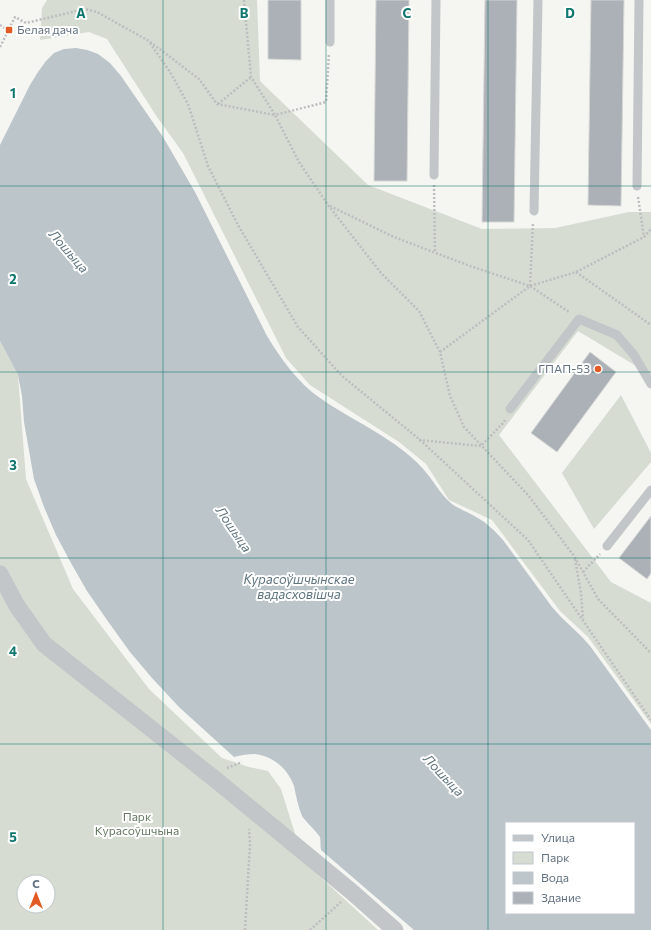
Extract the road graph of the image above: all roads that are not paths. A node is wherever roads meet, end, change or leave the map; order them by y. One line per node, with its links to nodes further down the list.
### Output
1 (330, 0): 5 (lane)
2 (436, 0): 6 (lane)
3 (538, 0): 8 (lane)
4 (639, 0): 7 (lane)
5 (330, 42)
6 (434, 175)
7 (637, 186)
8 (534, 211)
9 (651, 384): 10 (lane)
10 (510, 409)
11 (651, 490): 12 (lane)
12 (607, 546)
13 (0, 574): 14 (street)
14 (395, 930)

